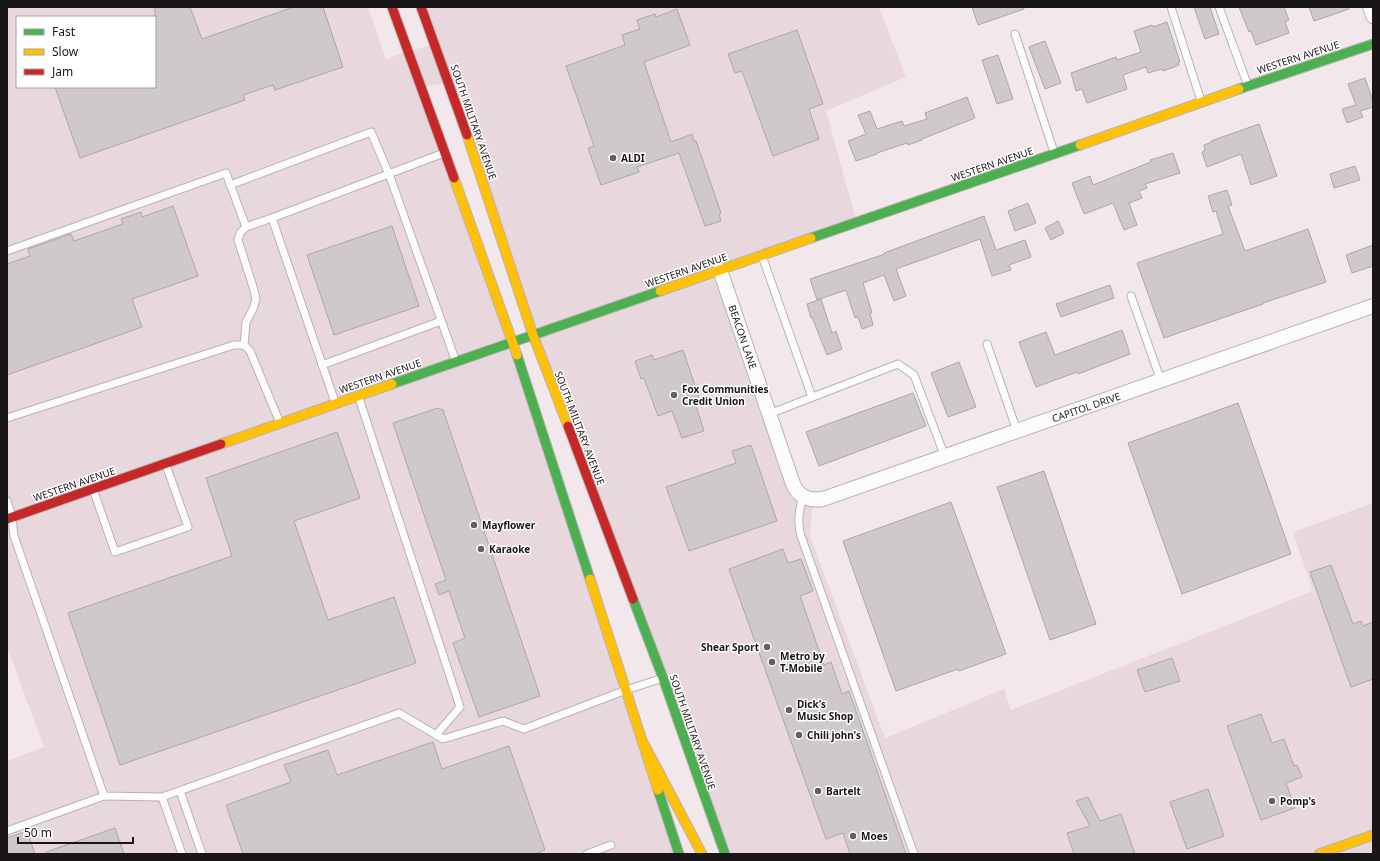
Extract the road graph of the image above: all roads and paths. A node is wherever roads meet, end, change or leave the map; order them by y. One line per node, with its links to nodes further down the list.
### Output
1 (392, 7): 11 (main road)
2 (421, 7): 23 (main road, SOUTH MILITARY AVENUE)
3 (1171, 7): 10 (lane)
4 (1219, 7): 9 (lane)
5 (1370, 7): 6 (street)
6 (1373, 16)
7 (1015, 34): 12 (lane)
8 (1373, 44): 9 (main road, WESTERN AVENUE)
9 (1248, 86): 10 (main road, WESTERN AVENUE)
10 (1201, 103): 12 (main road, WESTERN AVENUE)
11 (444, 153): 13 (lane); 24 (main road)
12 (1055, 154): 18 (main road, WESTERN AVENUE)
13 (389, 174): 14 (lane); 15 (lane); 22 (lane)
14 (230, 184): 16 (lane); 17 (lane)
15 (272, 218): 16 (lane); 28 (lane)
16 (246, 227): 26 (lane)
17 (7, 251)
18 (762, 256): 19 (main road, WESTERN AVENUE); 31 (lane)
19 (720, 270): 23 (main road, WESTERN AVENUE); 33 (street, BEACON LANE)
20 (1131, 296): 29 (lane)
21 (1373, 306): 29 (street, CAPITOL DRIVE)
22 (441, 321): 27 (lane); 28 (lane)
23 (533, 335): 24 (main road, WESTERN AVENUE); 43 (main road, SOUTH MILITARY AVENUE)
24 (513, 342): 27 (main road, WESTERN AVENUE); 44 (main road)
25 (987, 344): 36 (lane)
26 (244, 345): 34 (lane); 35 (lane)
27 (456, 362): 30 (main road, WESTERN AVENUE)
28 (322, 365): 32 (lane)
29 (1161, 381): 36 (street, CAPITOL DRIVE)
30 (358, 396): 32 (main road, WESTERN AVENUE); 45 (lane)
31 (812, 398): 33 (lane); 37 (lane)
32 (335, 404): 35 (main road, WESTERN AVENUE)
33 (769, 414): 40 (street, BEACON LANE)
34 (7, 418)
35 (280, 423): 38 (main road, WESTERN AVENUE)
36 (1017, 431): 37 (street, CAPITOL DRIVE)
37 (945, 457): 40 (street, CAPITOL DRIVE)
38 (166, 463): 39 (main road, WESTERN AVENUE); 39 (lane)
39 (93, 489): 42 (main road, WESTERN AVENUE)
40 (801, 495): 59 (lane)
41 (7, 502): 42 (lane)
42 (10, 518): 48 (lane)
43 (663, 678): 44 (lane); 58 (main road, SOUTH MILITARY AVENUE)
44 (626, 690): 45 (lane); 46 (main road)
45 (436, 735): 47 (lane)
46 (643, 742): 56 (main road); 57 (main road)
47 (180, 791): 49 (lane); 54 (lane)
48 (104, 796): 49 (lane); 50 (lane)
49 (162, 797): 53 (lane)
50 (7, 831)
51 (1373, 835): 60 (main road)
52 (610, 846): 55 (lane)
53 (182, 854)
54 (202, 854)
55 (587, 854)
56 (679, 854)
57 (702, 854)
58 (725, 854)
59 (914, 854)
60 (1319, 854)

